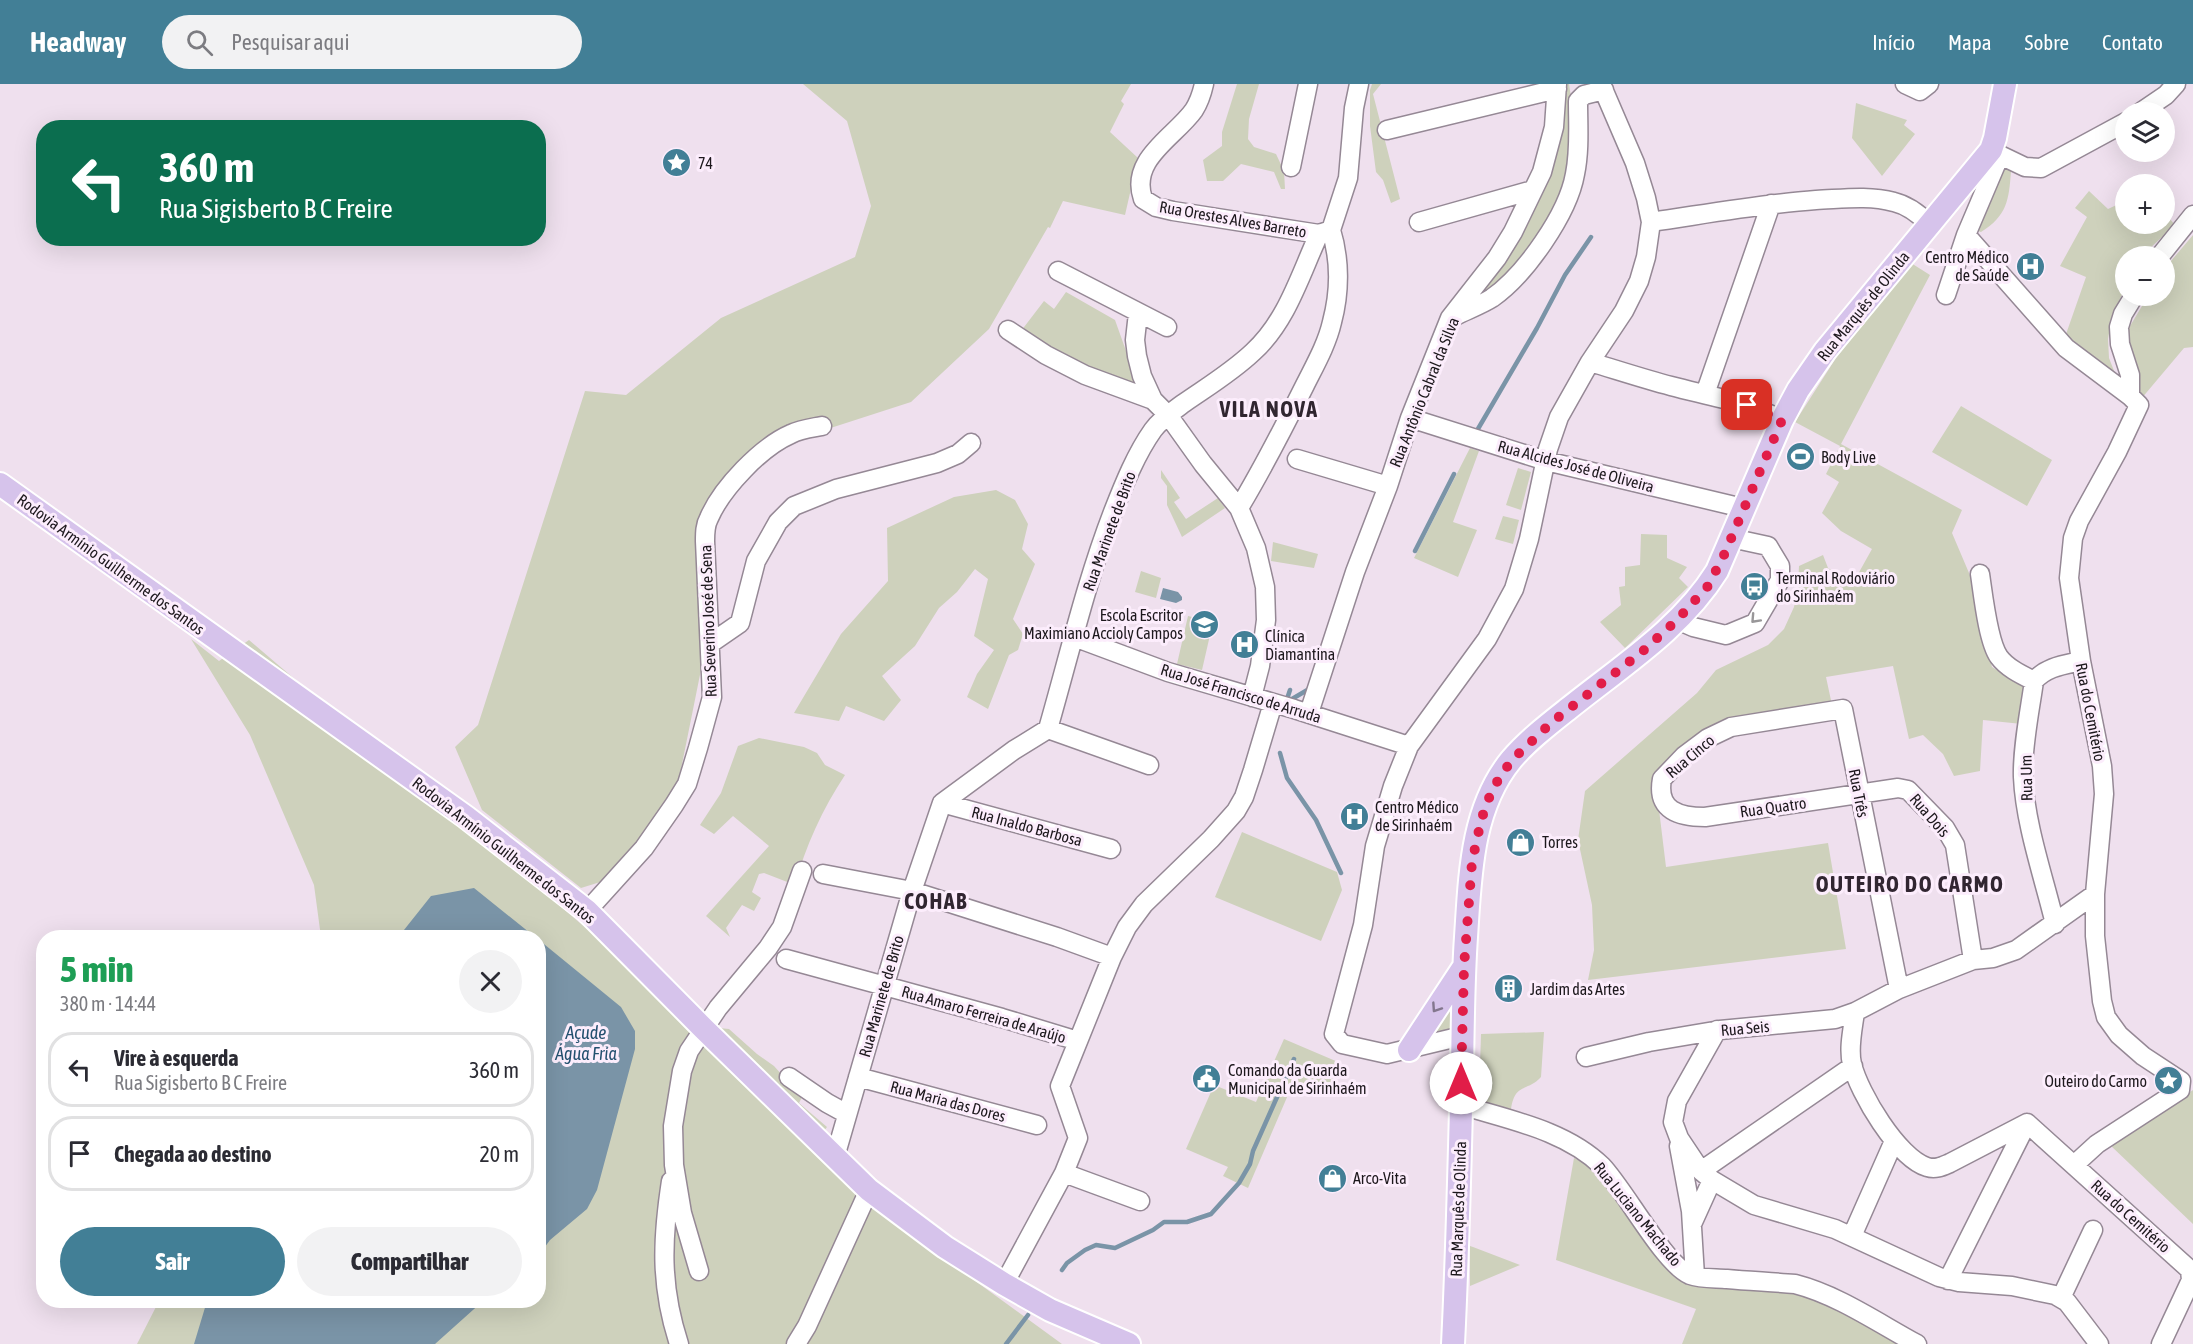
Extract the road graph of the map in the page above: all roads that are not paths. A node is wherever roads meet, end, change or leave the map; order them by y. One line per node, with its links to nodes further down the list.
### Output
1 (1204, 84): 21 (street, Rua Orestes Alves Barreto)
2 (1308, 84): 14 (street)
3 (1359, 84): 21 (street, Rua Marinete de Brito)
4 (1905, 84): 5 (street)
5 (1929, 84)
6 (2005, 84): 13 (main road, Rua Marquês de Olinda)
7 (2176, 84): 10 (street)
8 (1557, 87): 12 (street); 15 (street, Rua Antônio Cabral da Silva)
9 (1602, 87): 19 (street); 28 (street)
10 (2156, 102)
11 (2115, 128): 13 (street)
12 (1387, 130)
13 (1995, 152): 20 (main road, Rua Marquês de Olinda); 22 (street)
14 (1291, 167)
15 (1533, 190): 18 (street); 28 (street, Rua Antônio Cabral da Silva)
16 (1771, 204): 19 (street); 20 (street); 32 (street)
17 (2193, 215): 23 (street)
18 (1419, 222)
19 (1651, 222): 31 (street)
20 (1929, 224): 37 (main road, Rua Marquês de Olinda)
21 (1325, 232): 35 (street, Rua Marinete de Brito); 44 (street)
22 (1966, 235): 25 (street); 33 (street)
23 (2168, 246)
24 (1058, 271): 27 (street)
25 (1946, 295)
26 (2128, 306): 33 (street)
27 (1138, 313): 29 (street); 34 (street)
28 (1450, 318): 36 (street, Rua Antônio Cabral da Silva)
29 (1167, 327)
30 (1008, 330): 34 (street)
31 (1590, 362): 32 (street); 41 (street)
32 (1705, 394): 37 (street)
33 (2130, 396): 51 (street, Rua do Cemitério)
34 (1154, 400): 35 (street)
35 (1168, 415): 44 (street); 49 (street, Rua Marinete de Brito)
36 (1410, 418): 41 (street, Rua Alcides José de Oliveira); 43 (street, Rua Antônio Cabral da Silva)
37 (1782, 420): 45 (main road, Rua Marquês de Olinda)
38 (822, 426): 50 (street, Rua Severino José de Sena)
39 (971, 443): 50 (street)
40 (1297, 459): 43 (street)
41 (1546, 461): 45 (street, Rua Alcides José de Oliveira); 57 (street)
42 (0, 484): 67 (main road, Rodovia Armínio Guilherme dos Santos)
43 (1388, 486): 54 (street, Rua Antônio Cabral da Silva)
44 (1239, 508): 53 (street)
45 (1743, 508): 46 (main road, Rua Marquês de Olinda)
46 (1731, 538): 48 (main road, Rua Marquês de Olinda); 48 (street, one-way to 48)
47 (1980, 574): 52 (street)
48 (1677, 620): 72 (main road, Rua Marquês de Olinda)
49 (1074, 637): 53 (street, Rua José Francisco de Arruda); 56 (street, Rua Marinete de Brito)
50 (711, 643): 67 (street, Rua Severino José de Sena)
51 (2080, 661): 52 (street); 66 (street, Rua do Cemitério)
52 (2034, 681): 68 (street, Rua Um)
53 (1252, 697): 54 (street, Rua José Francisco de Arruda)
54 (1289, 707): 57 (street, Rua José Francisco de Arruda); 69 (street, Rua Antônio Cabral da Silva)
55 (1731, 727): 59 (street, Rua Três); 61 (street, Rua Cinco)
56 (1048, 729): 58 (street); 60 (street)
57 (1409, 746): 80 (street)
58 (1149, 765)
59 (1860, 795): 61 (street, Rua Quatro); 71 (street, Rua Dois); 74 (street, Rua Três)
60 (942, 803): 62 (street, Rua Inaldo Barbosa); 65 (street, Rua Marinete de Brito)
61 (1687, 817)
62 (1111, 849)
63 (802, 871): 76 (street)
64 (823, 874): 65 (street)
65 (912, 891): 69 (street); 73 (street, Rua Marinete de Brito)
66 (2095, 894): 68 (street); 93 (street, Rua do Cemitério)
67 (587, 911): 76 (main road, Rodovia Armínio Guilherme dos Santos)
68 (2055, 924): 71 (street)
69 (1112, 957): 79 (street, Rua Antônio Cabral da Silva)
70 (786, 959): 73 (street, Rua Amaro Ferreira de Araújo)
71 (1973, 960): 74 (street, Rua Seis)
72 (1464, 967): 78 (main road, Rua Marquês de Olinda); 80 (main road, one-way to 80)
73 (884, 985): 79 (street, Rua Amaro Ferreira de Araújo); 84 (street, Rua Marinete de Brito)
74 (1899, 989): 75 (street, Rua Seis)
75 (1855, 1012): 77 (street, Rua Seis); 82 (street)
76 (704, 1029): 91 (main road, Rodovia Armínio Guilherme dos Santos); 92 (street)
77 (1717, 1030): 81 (street, Rua Seis); 89 (street)
78 (1462, 1035): 80 (street); 85 (main road, Rua Marquês de Olinda)
79 (1078, 1041): 94 (street, Rua Antônio Cabral da Silva)
80 (1409, 1050)
81 (1586, 1057)
82 (1853, 1066): 90 (street); 95 (street)
83 (789, 1077): 86 (street)
84 (858, 1077): 86 (street, Rua Marinete de Brito); 88 (street, Rua Maria das Dores)
85 (1461, 1105): 102 (street, Rua Luciano Machado); 111 (main road, Rua Marquês de Olinda)
86 (847, 1114): 91 (street, Rua Marinete de Brito)
87 (2027, 1123): 90 (street); 93 (street, Rua do Cemitério); 103 (street)
88 (1037, 1125)
89 (1676, 1130): 95 (street); 98 (street)
90 (1894, 1141): 100 (street)
91 (836, 1158): 96 (main road, Rodovia Armínio Guilherme dos Santos)
92 (674, 1165): 101 (street); 108 (street)
93 (2074, 1165): 114 (street, Rua do Cemitério)
94 (1064, 1173): 97 (street); 104 (street, Rua Antônio Cabral da Silva)
95 (1707, 1175): 98 (street); 100 (street)
96 (869, 1190): 104 (main road, Rodovia Armínio Guilherme dos Santos); 106 (street)
97 (1140, 1202)
98 (1692, 1223): 102 (street)
99 (2092, 1230): 105 (street)
100 (1852, 1236): 103 (street)
101 (699, 1271)
102 (1695, 1276): 112 (street, Rua Luciano Machado)
103 (1948, 1280): 105 (street)
104 (1004, 1284): 107 (main road, Rodovia Armínio Guilherme dos Santos)
105 (2061, 1298): 113 (street)
106 (808, 1335): 109 (street)
107 (1107, 1338): 110 (main road, Rodovia Armínio Guilherme dos Santos)
108 (679, 1344)
109 (796, 1344)
110 (1129, 1344)
111 (1453, 1344)
112 (1917, 1344)
113 (2099, 1344)
114 (2161, 1344)

